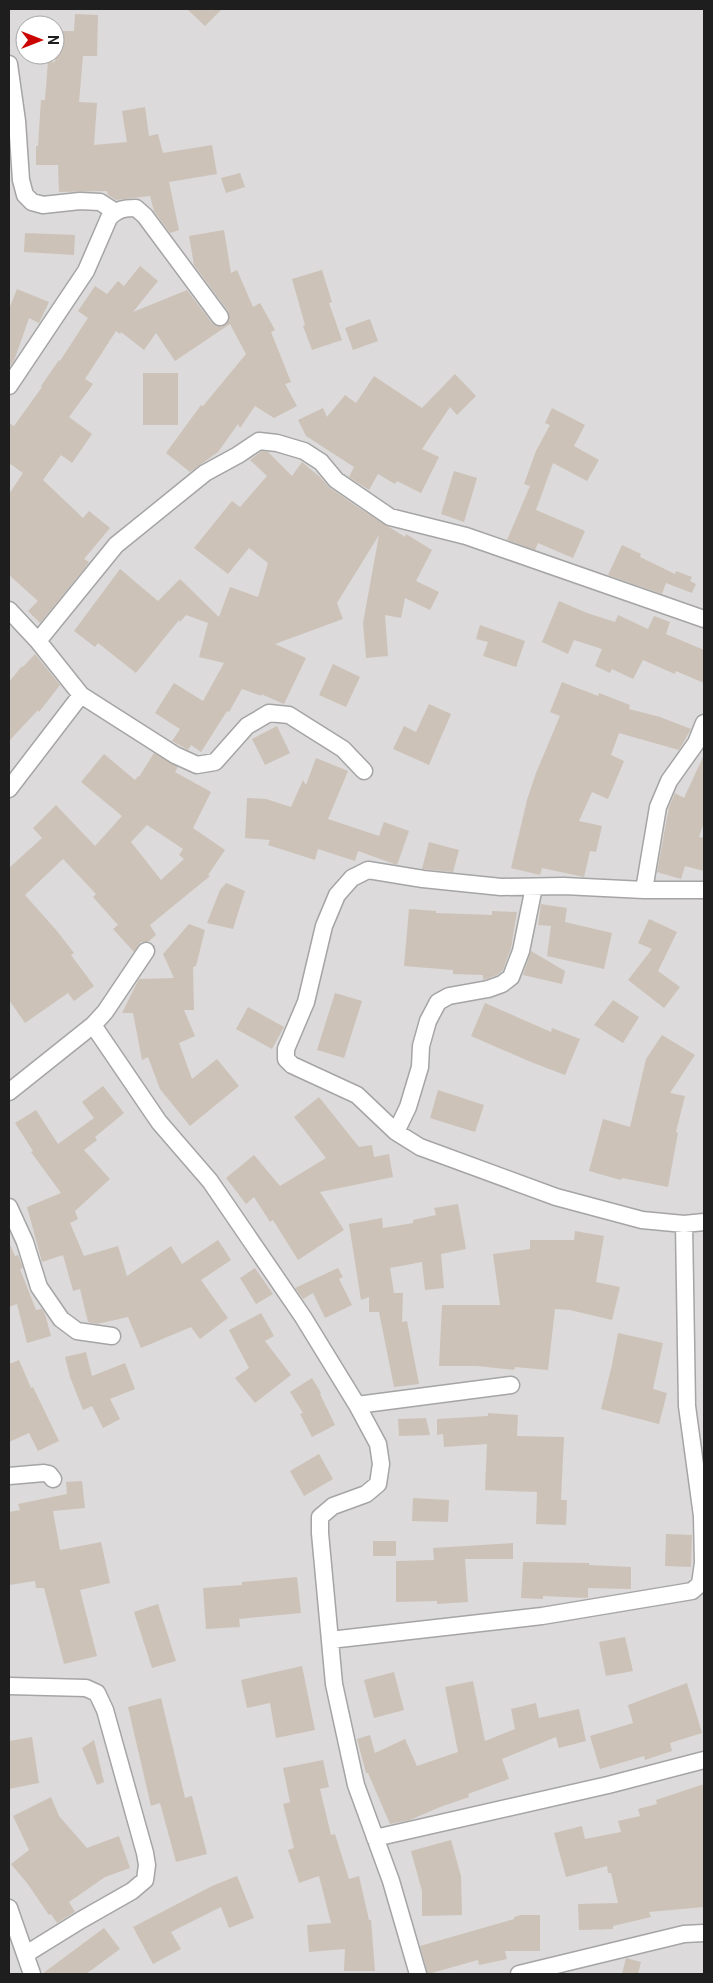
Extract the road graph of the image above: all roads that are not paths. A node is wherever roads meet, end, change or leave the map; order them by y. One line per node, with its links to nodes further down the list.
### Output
1 (9, 64): 2 (street)
2 (114, 211): 3 (street); 4 (street)
3 (220, 317)
4 (9, 386)
5 (9, 610): 7 (street)
6 (704, 619): 7 (street)
7 (38, 641): 8 (street)
8 (81, 695): 10 (street); 11 (street)
9 (704, 723): 13 (street)
10 (364, 771)
11 (9, 789)
12 (534, 887): 13 (street); 18 (street); 18 (street)
13 (644, 890): 14 (street)
14 (704, 890)
15 (146, 951): 16 (street)
16 (93, 1025): 17 (street); 24 (street)
17 (9, 1092)
18 (396, 1132): 21 (street)
19 (9, 1207): 22 (street)
20 (704, 1222): 21 (street)
21 (684, 1224): 27 (street)
22 (112, 1336)
23 (511, 1385): 24 (street)
24 (357, 1405): 28 (street)
25 (9, 1476): 26 (street)
26 (52, 1479)
27 (703, 1516): 28 (street)
28 (330, 1640): 31 (street)
29 (9, 1686): 34 (street)
30 (704, 1760): 31 (street)
31 (375, 1838): 36 (street)
32 (9, 1908): 34 (street)
33 (704, 1933): 37 (street)
34 (26, 1954): 35 (street)
35 (32, 1974)
36 (418, 1974)
37 (520, 1974)

